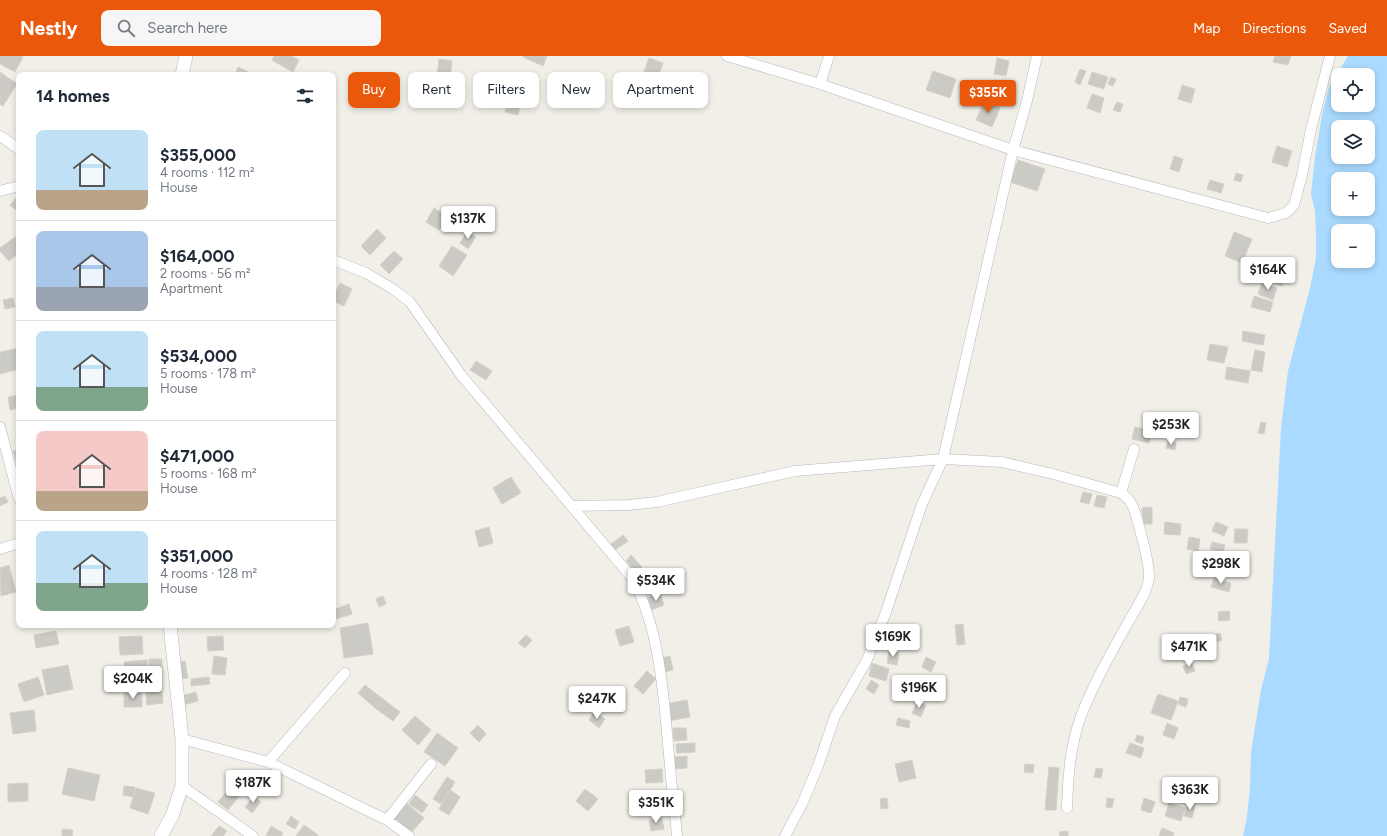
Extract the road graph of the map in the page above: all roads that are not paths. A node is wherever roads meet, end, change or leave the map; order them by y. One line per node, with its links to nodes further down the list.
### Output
1 (186, 56): 6 (street)
2 (727, 56): 7 (street)
3 (829, 56): 7 (street)
4 (1037, 56): 10 (street)
5 (1330, 56): 10 (street)
6 (183, 72)
7 (820, 84): 10 (street)
8 (0, 136): 9 (street)
9 (16, 146)
10 (1013, 150): 16 (street)
11 (16, 187): 12 (street)
12 (0, 191)
13 (336, 261): 19 (street)
14 (0, 427): 17 (street)
15 (1134, 449): 18 (street)
16 (943, 459): 18 (street); 19 (street); 34 (street)
17 (16, 488)
18 (1121, 493): 28 (street)
19 (571, 506): 33 (street)
20 (16, 544): 21 (street)
21 (0, 549)
22 (170, 628): 24 (street)
23 (346, 673): 25 (street)
24 (182, 738): 25 (street); 27 (street)
25 (268, 762): 29 (street)
26 (431, 764): 29 (street)
27 (182, 786): 30 (street); 31 (street)
28 (1067, 808)
29 (387, 820): 32 (street)
30 (161, 836)
31 (253, 836)
32 (409, 836)
33 (677, 836)
34 (785, 836)

